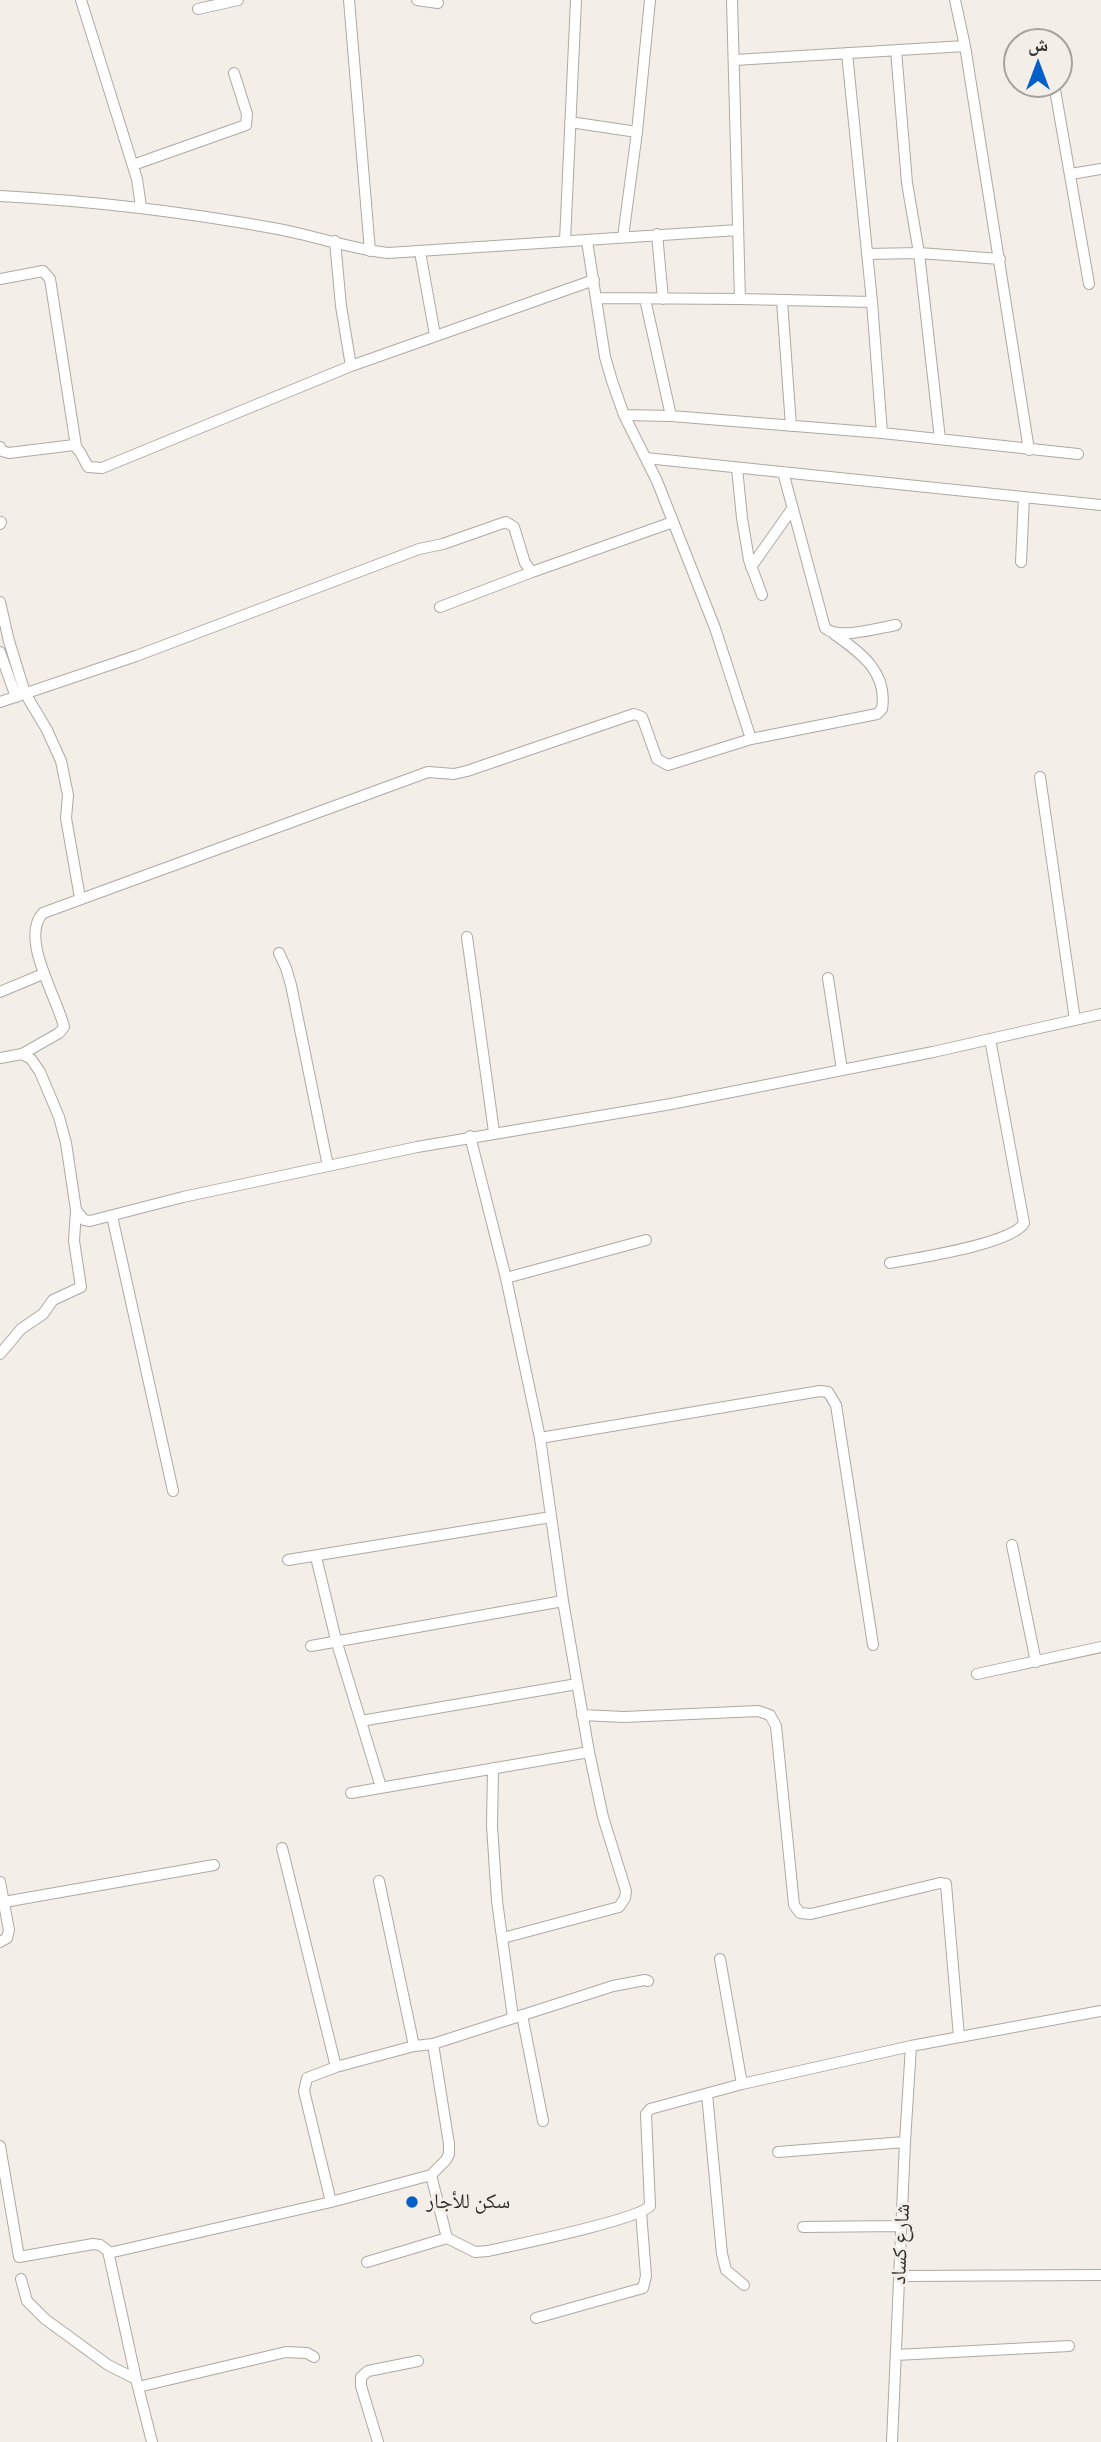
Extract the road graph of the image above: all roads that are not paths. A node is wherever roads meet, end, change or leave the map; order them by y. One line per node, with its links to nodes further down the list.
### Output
1 (81, 0): 19 (street)
2 (238, 0): 10 (street)
3 (349, 0): 30 (street)
4 (417, 0): 9 (street)
5 (576, 0): 17 (street)
6 (650, 0): 18 (street)
7 (732, 0): 14 (street)
8 (955, 0): 11 (street)
9 (438, 4)
10 (198, 9)
11 (965, 46): 12 (street); 34 (street)
12 (896, 50): 13 (street); 32 (street)
13 (847, 54): 14 (street); 33 (street)
14 (735, 60): 24 (street)
15 (234, 74): 19 (street)
16 (1057, 98): 21 (street)
17 (570, 122): 18 (street); 29 (street)
18 (637, 132): 26 (street)
19 (133, 166): 23 (street)
20 (1101, 169): 21 (street)
21 (1071, 174): 37 (street)
22 (0, 196): 23 (street)
23 (141, 207): 28 (street)
24 (738, 230): 25 (street); 41 (street)
25 (657, 234): 26 (street); 40 (street)
26 (623, 237): 27 (street)
27 (587, 240): 29 (street); 36 (street)
28 (335, 241): 30 (street); 45 (street)
29 (565, 242): 31 (street)
30 (370, 251): 31 (street)
31 (420, 252): 44 (street)
32 (919, 253): 33 (street); 34 (street); 50 (street)
33 (867, 254): 43 (street)
34 (1000, 259): 53 (street)
35 (0, 279): 51 (street)
36 (594, 280): 38 (street); 44 (street)
37 (1089, 284)
38 (597, 298): 39 (street); 46 (street)
39 (645, 299): 40 (street); 47 (street)
40 (663, 299): 41 (street)
41 (740, 299): 42 (street)
42 (782, 301): 43 (street); 48 (street)
43 (873, 302): 49 (street)
44 (435, 335): 45 (street)
45 (351, 366): 51 (street)
46 (624, 415): 47 (street); 55 (street)
47 (671, 416): 48 (street)
48 (791, 426): 49 (street)
49 (882, 433): 50 (street)
50 (940, 439): 53 (street)
51 (76, 446): 52 (street)
52 (0, 447)
53 (1030, 450): 54 (street)
54 (1078, 454)
55 (646, 458): 56 (street); 61 (street)
56 (737, 468): 57 (street); 63 (street)
57 (783, 472): 58 (street); 60 (street)
58 (1024, 498): 59 (street); 62 (street)
59 (1101, 505)
60 (792, 509): 63 (street); 69 (street)
61 (673, 523): 64 (street); 73 (street)
62 (1021, 562)
63 (751, 567): 65 (street)
64 (532, 572): 67 (street); 71 (street)
65 (762, 595)
66 (0, 603): 71 (street)
67 (440, 607)
68 (896, 625): 69 (street)
69 (834, 634): 73 (street)
70 (0, 652): 71 (street)
71 (20, 695): 72 (street); 75 (street)
72 (0, 702)
73 (751, 739): 75 (street)
74 (1040, 776): 82 (street)
75 (80, 898): 78 (street)
76 (467, 937): 87 (street)
77 (279, 953): 89 (street)
78 (43, 974): 80 (street); 84 (street)
79 (828, 978): 86 (street)
80 (0, 992)
81 (1101, 1014): 82 (street)
82 (1075, 1020): 83 (street)
83 (990, 1039): 86 (street); 93 (street)
84 (22, 1054): 85 (street); 90 (street)
85 (0, 1059)
86 (842, 1070): 87 (street)
87 (494, 1132): 88 (street)
88 (470, 1136): 89 (street); 94 (street)
89 (328, 1166): 91 (street)
90 (76, 1210): 91 (street); 95 (street)
91 (113, 1216): 97 (street)
92 (646, 1240): 94 (street)
93 (890, 1264)
94 (506, 1278): 96 (street)
95 (0, 1354)
96 (540, 1437): 98 (street); 104 (street)
97 (173, 1491)
98 (551, 1517): 100 (street); 102 (street)
99 (1012, 1545): 107 (street)
100 (316, 1557): 101 (street); 103 (street)
101 (288, 1560)
102 (564, 1601): 103 (street); 109 (street)
103 (336, 1640): 105 (street); 111 (street)
104 (873, 1645)
105 (311, 1646)
106 (1101, 1647): 107 (street)
107 (1037, 1662): 108 (street)
108 (977, 1674)
109 (577, 1684): 110 (street); 111 (street)
110 (582, 1715): 112 (street); 127 (street)
111 (361, 1721): 114 (street)
112 (589, 1752): 113 (street); 121 (street)
113 (493, 1768): 114 (street); 121 (street)
114 (381, 1787): 115 (street)
115 (351, 1793)
116 (282, 1848): 131 (street)
117 (214, 1865): 120 (street)
118 (379, 1881): 129 (street)
119 (0, 1882): 120 (street)
120 (4, 1902): 122 (street)
121 (503, 1938): 126 (street)
122 (0, 1942)
123 (720, 1959): 132 (street)
124 (648, 1981): 126 (street)
125 (1101, 2011): 127 (street)
126 (518, 2017): 128 (street); 134 (street)
127 (959, 2037): 130 (street)
128 (433, 2043): 129 (street); 138 (street)
129 (414, 2046): 131 (street)
130 (911, 2046): 132 (street); 135 (street, شارع كساد)
131 (336, 2067): 139 (street)
132 (741, 2084): 133 (street)
133 (707, 2094): 140 (street); 149 (street)
134 (543, 2121)
135 (905, 2141): 137 (street); 141 (street, شارع كساد)
136 (1, 2152): 144 (street)
137 (778, 2152)
138 (431, 2175): 139 (street); 143 (street)
139 (331, 2202): 144 (street)
140 (641, 2212): 143 (street); 150 (street)
141 (902, 2226): 142 (street); 147 (street, شارع كساد)
142 (803, 2227)
143 (447, 2238): 145 (street)
144 (109, 2253): 155 (street)
145 (367, 2262)
146 (1101, 2275): 147 (street)
147 (899, 2276): 152 (street, شارع كساد)
148 (21, 2279): 155 (street)
149 (744, 2285)
150 (536, 2318)
151 (1069, 2346): 152 (street)
152 (896, 2355): 158 (street, شارع كساد)
153 (314, 2357): 155 (street)
154 (418, 2361): 157 (street)
155 (137, 2383): 156 (street)
156 (152, 2442)
157 (378, 2442)
158 (892, 2442)

